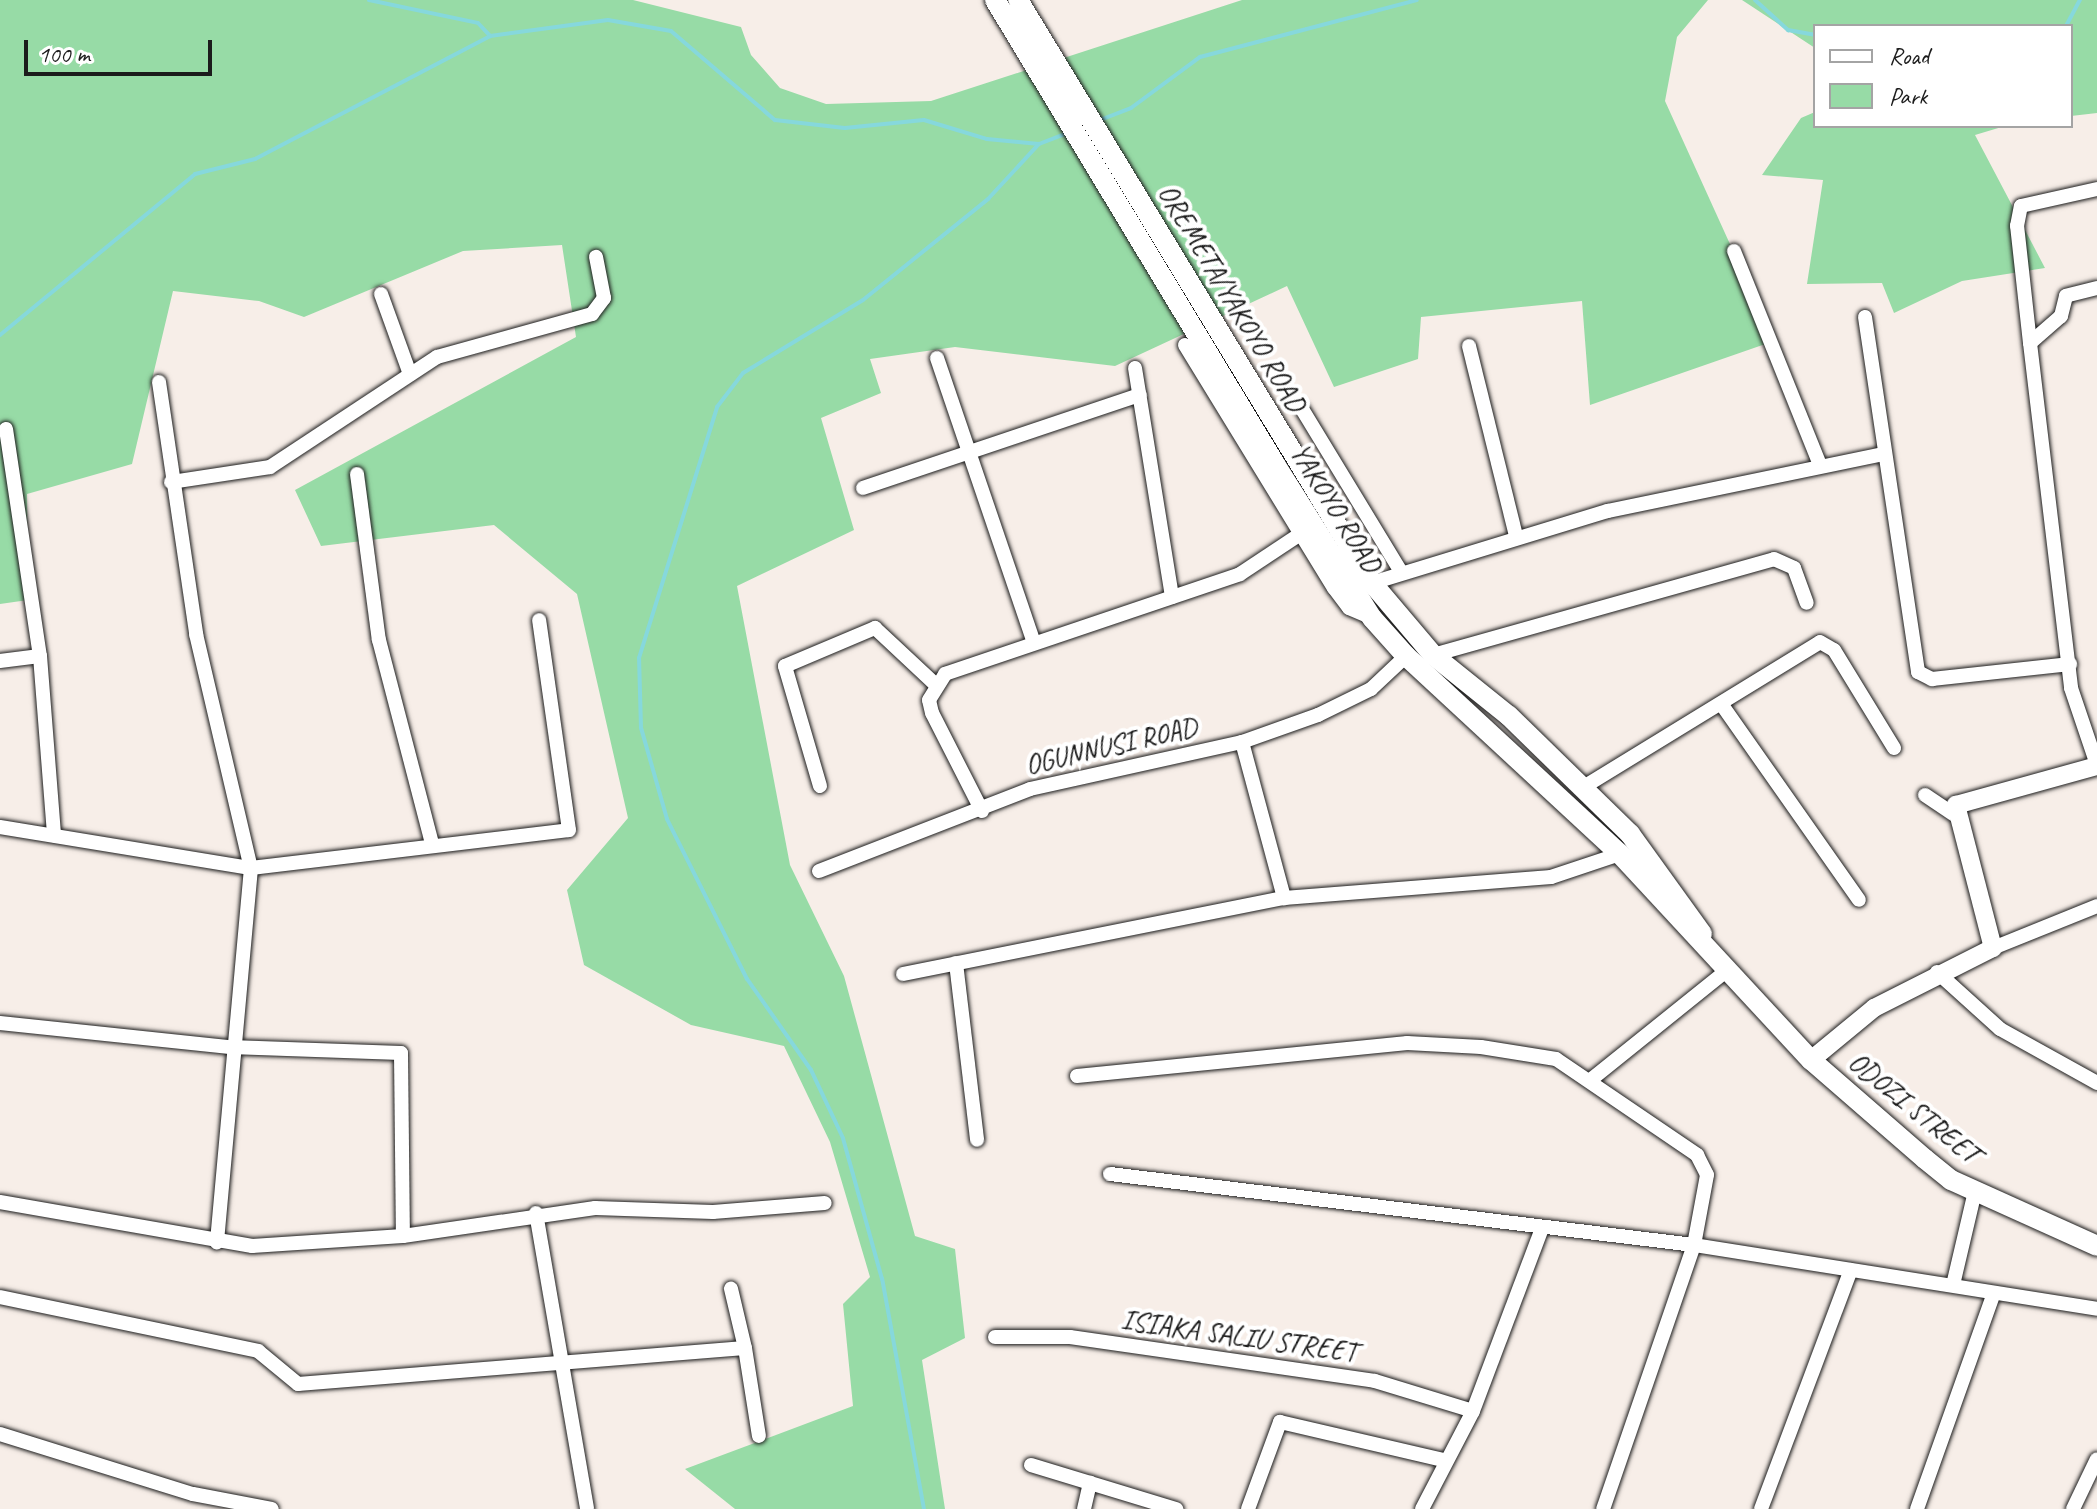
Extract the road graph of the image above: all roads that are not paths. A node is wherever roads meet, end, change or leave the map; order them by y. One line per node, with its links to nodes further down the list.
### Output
1 (995, 0): 31 (main road, YAKOYO ROAD)
2 (1018, 0): 28 (main road, OREMETA/YAKOYO ROAD)
3 (2097, 189): 9 (street)
4 (1734, 251): 21 (street)
5 (596, 257): 14 (street)
6 (2097, 288): 9 (street)
7 (381, 294): 14 (street)
8 (1865, 317): 20 (street)
9 (2030, 343): 38 (street)
10 (1185, 345): 25 (street)
11 (1469, 346): 26 (street)
12 (937, 358): 19 (street)
13 (1135, 368): 16 (street)
14 (410, 374): 23 (street)
15 (159, 382): 23 (street)
16 (1140, 395): 19 (street); 29 (street)
17 (1302, 409): 27 (street)
18 (6, 429): 35 (street)
19 (969, 447): 24 (street); 33 (street)
20 (1883, 454): 21 (street); 38 (street)
21 (1819, 462): 26 (street)
22 (357, 474): 51 (street)
23 (171, 482): 53 (street)
24 (863, 488)
25 (1299, 535): 29 (street); 31 (street)
26 (1516, 536): 27 (street)
27 (1400, 570): 28 (street)
28 (1372, 583): 34 (main road, OREMETA/YAKOYO ROAD)
29 (1172, 597): 33 (street)
30 (1807, 603): 34 (street)
31 (1372, 618): 36 (main road, YAKOYO ROAD)
32 (539, 620): 51 (street)
33 (1033, 640): 39 (street)
34 (1433, 655): 45 (main road, OREMETA/YAKOYO ROAD)
35 (40, 656): 37 (street); 50 (street)
36 (1406, 656): 41 (street, OGUNNUSI ROAD); 52 (main road, YAKOYO ROAD)
37 (0, 661)
38 (2070, 664): 43 (street)
39 (936, 685): 44 (street); 47 (street)
40 (1722, 705): 42 (street); 45 (street); 56 (street)
41 (1242, 742): 47 (street, OGUNNUSI ROAD); 55 (street)
42 (1894, 748)
43 (2097, 765): 48 (street)
44 (820, 786)
45 (1582, 788): 60 (main road, OREMETA/YAKOYO ROAD)
46 (1925, 795): 48 (street)
47 (982, 811): 54 (street, OGUNNUSI ROAD)
48 (1953, 814): 58 (street)
49 (0, 827): 50 (street)
50 (54, 835): 53 (street)
51 (432, 843): 53 (street)
52 (1620, 854): 55 (street); 60 (main road, YAKOYO ROAD)
53 (251, 868): 64 (street)
54 (819, 871)
55 (1284, 898): 59 (street)
56 (1859, 900)
57 (2097, 906): 58 (street)
58 (1993, 948): 61 (street)
59 (956, 963): 62 (street); 69 (street)
60 (1725, 972): 65 (main road, ODOZI STREET); 67 (street)
61 (1937, 972): 65 (street); 68 (street)
62 (903, 974)
63 (0, 1023): 64 (street)
64 (230, 1047): 76 (street); 77 (street)
65 (1811, 1060): 71 (main road, ODOZI STREET)
66 (1077, 1076): 67 (street)
67 (1593, 1078): 78 (street)
68 (2097, 1083)
69 (977, 1140)
70 (1110, 1174): 75 (street)
71 (1975, 1191): 79 (main road, ODOZI STREET); 81 (street)
72 (0, 1202): 77 (street)
73 (825, 1203): 74 (street)
74 (536, 1213): 76 (street); 88 (street)
75 (1541, 1231): 78 (street); 89 (street)
76 (403, 1236): 77 (street)
77 (217, 1242)
78 (1694, 1245): 80 (street); 104 (street)
79 (2097, 1246)
80 (1851, 1270): 81 (street); 105 (street)
81 (1953, 1285): 83 (street)
82 (731, 1289): 87 (street)
83 (1994, 1293): 85 (street); 106 (street)
84 (0, 1297): 88 (street)
85 (2097, 1309)
86 (995, 1337): 89 (street, ISIAKA SALIU STREET)
87 (745, 1348): 88 (street); 91 (street)
88 (561, 1365): 99 (street)
89 (1473, 1411): 93 (street)
90 (0, 1434): 96 (street)
91 (759, 1436)
92 (2097, 1459): 107 (street)
93 (1443, 1460): 102 (street); 103 (street)
94 (1031, 1465): 95 (street)
95 (1090, 1483): 100 (street); 101 (street)
96 (193, 1494): 97 (street); 98 (street)
97 (188, 1509)
98 (272, 1509)
99 (587, 1509)
100 (1084, 1509)
101 (1176, 1509)
102 (1248, 1509)
103 (1422, 1509)
104 (1603, 1509)
105 (1761, 1509)
106 (1917, 1509)
107 (2073, 1509)

